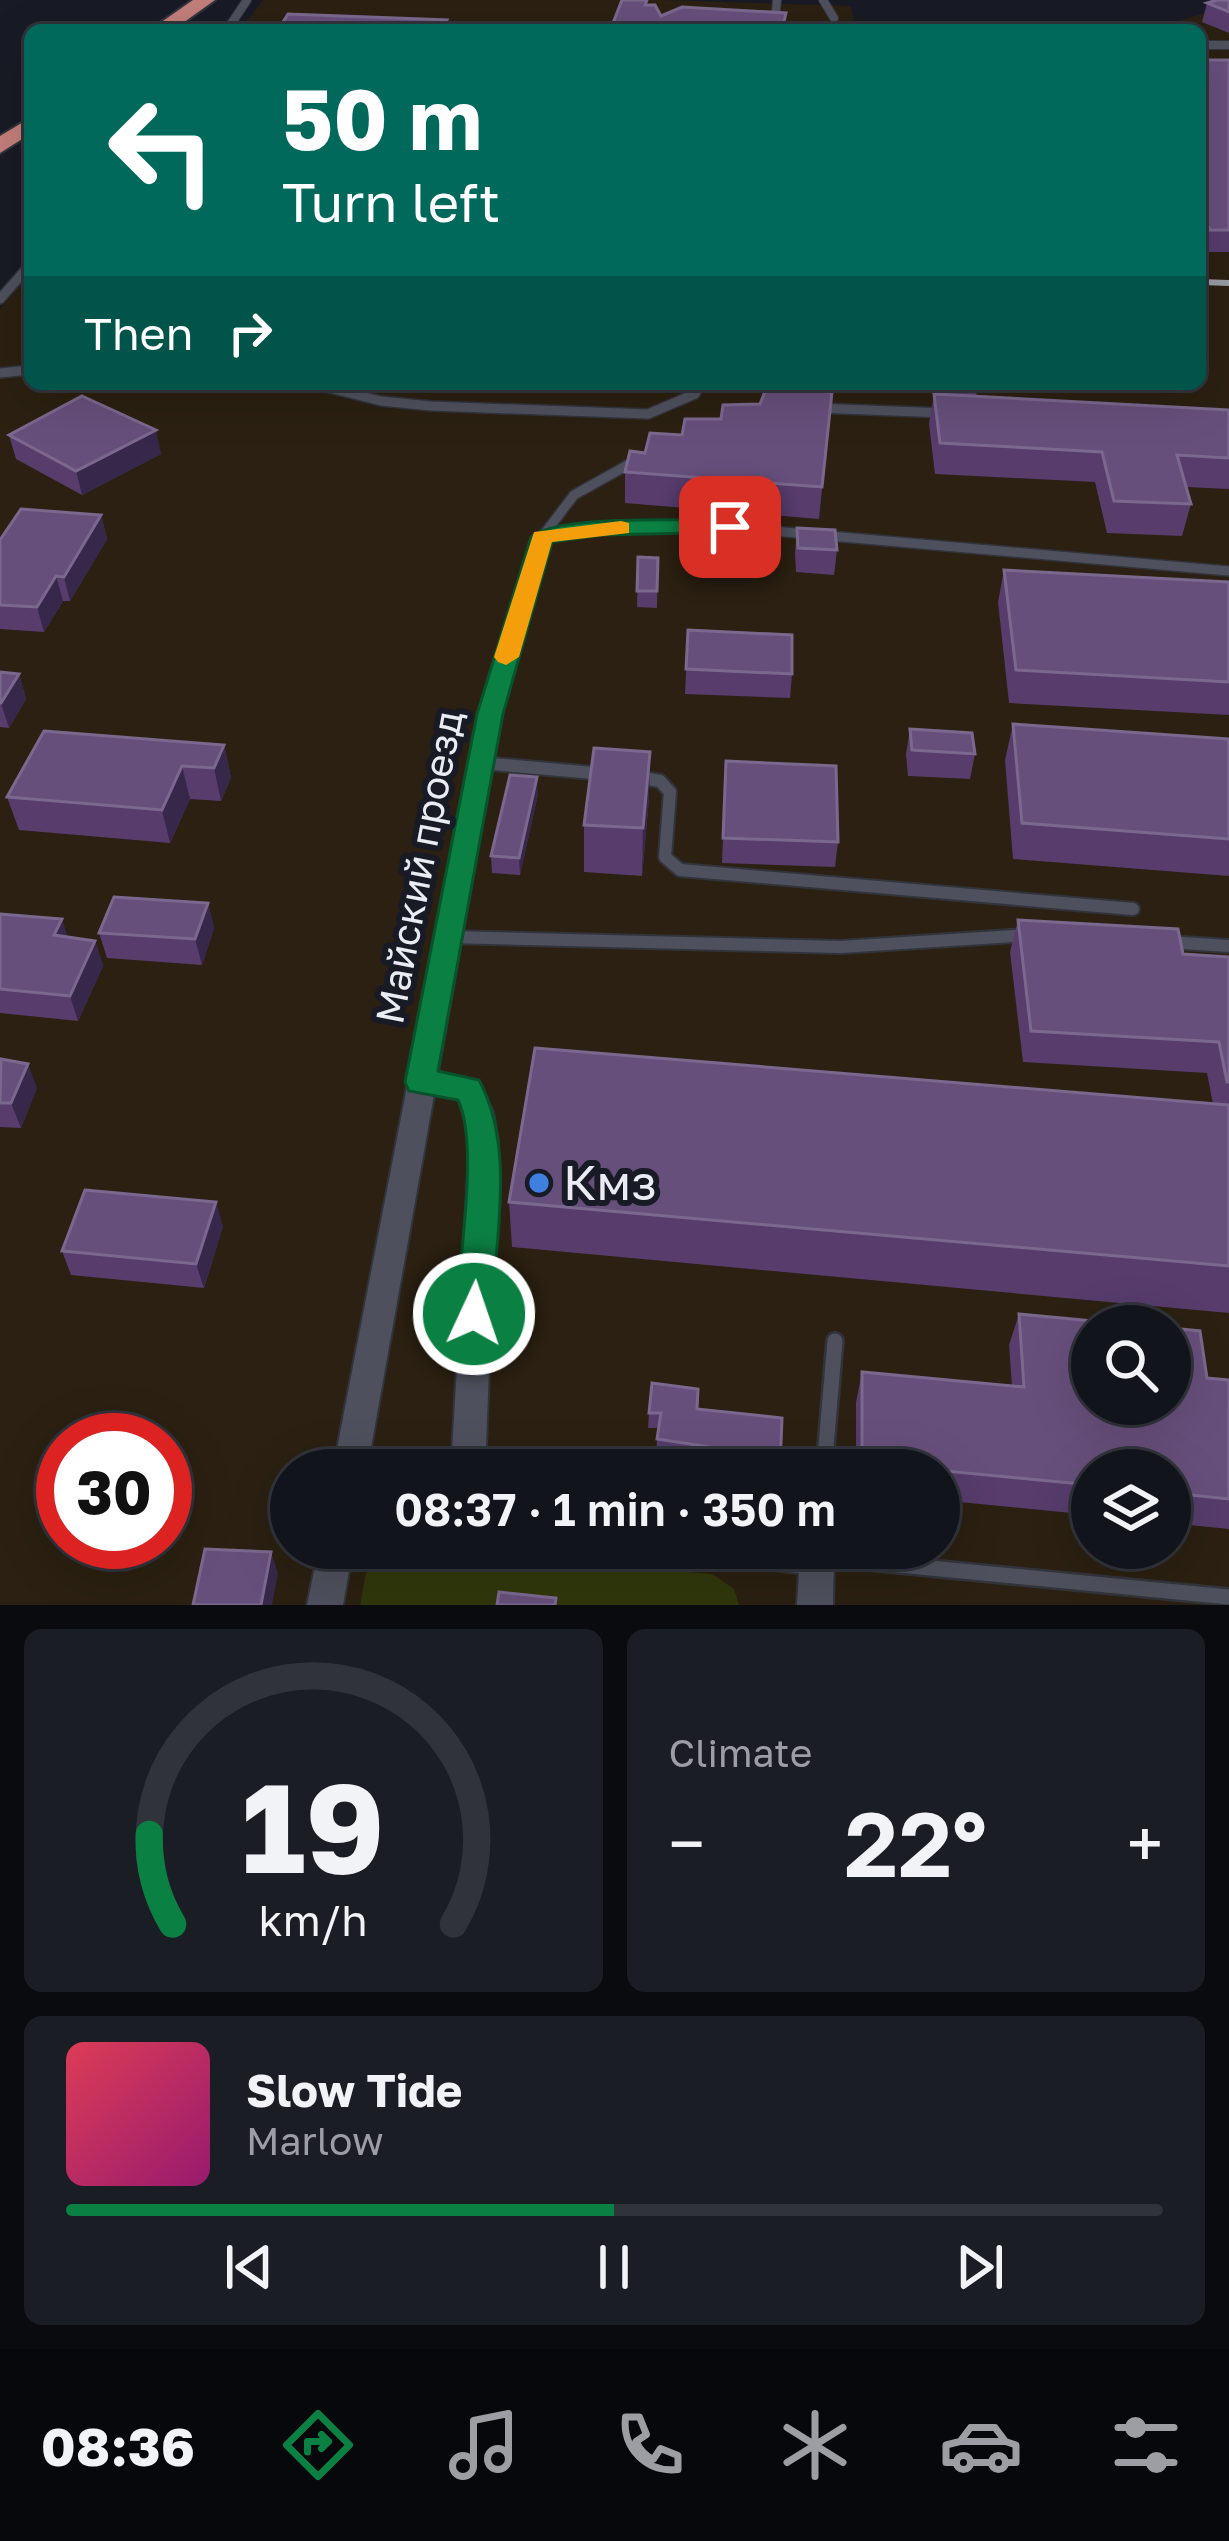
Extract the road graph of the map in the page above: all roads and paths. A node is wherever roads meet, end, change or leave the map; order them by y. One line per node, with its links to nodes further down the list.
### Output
1 (202, 0): 6 (highway)
2 (777, 0): 5 (lane)
3 (823, 0): 4 (lane)
4 (834, 18)
5 (752, 20)
6 (165, 24)
7 (24, 272): 8 (lane)
8 (0, 299)
9 (338, 390): 10 (lane)
10 (697, 390)
11 (802, 409): 12 (lane)
12 (966, 414)
13 (657, 451): 14 (lane)
14 (542, 537): 15 (lane); 16 (street, Майский проезд)
15 (1229, 571)
16 (481, 763): 17 (lane); 19 (street, Майский проезд)
17 (1133, 909)
18 (1049, 936): 19 (lane)
19 (448, 937): 22 (street, Майский проезд)
20 (1161, 942): 21 (lane)
21 (1229, 946)
22 (421, 1082): 24 (street, Майский проезд); 25 (street)
23 (835, 1342): 26 (lane)
24 (354, 1449)
25 (469, 1449)
26 (826, 1449)
27 (960, 1568): 30 (lane)
28 (332, 1569): 31 (street)
29 (816, 1569): 32 (street)
30 (1229, 1597)
31 (326, 1605)
32 (815, 1605)

